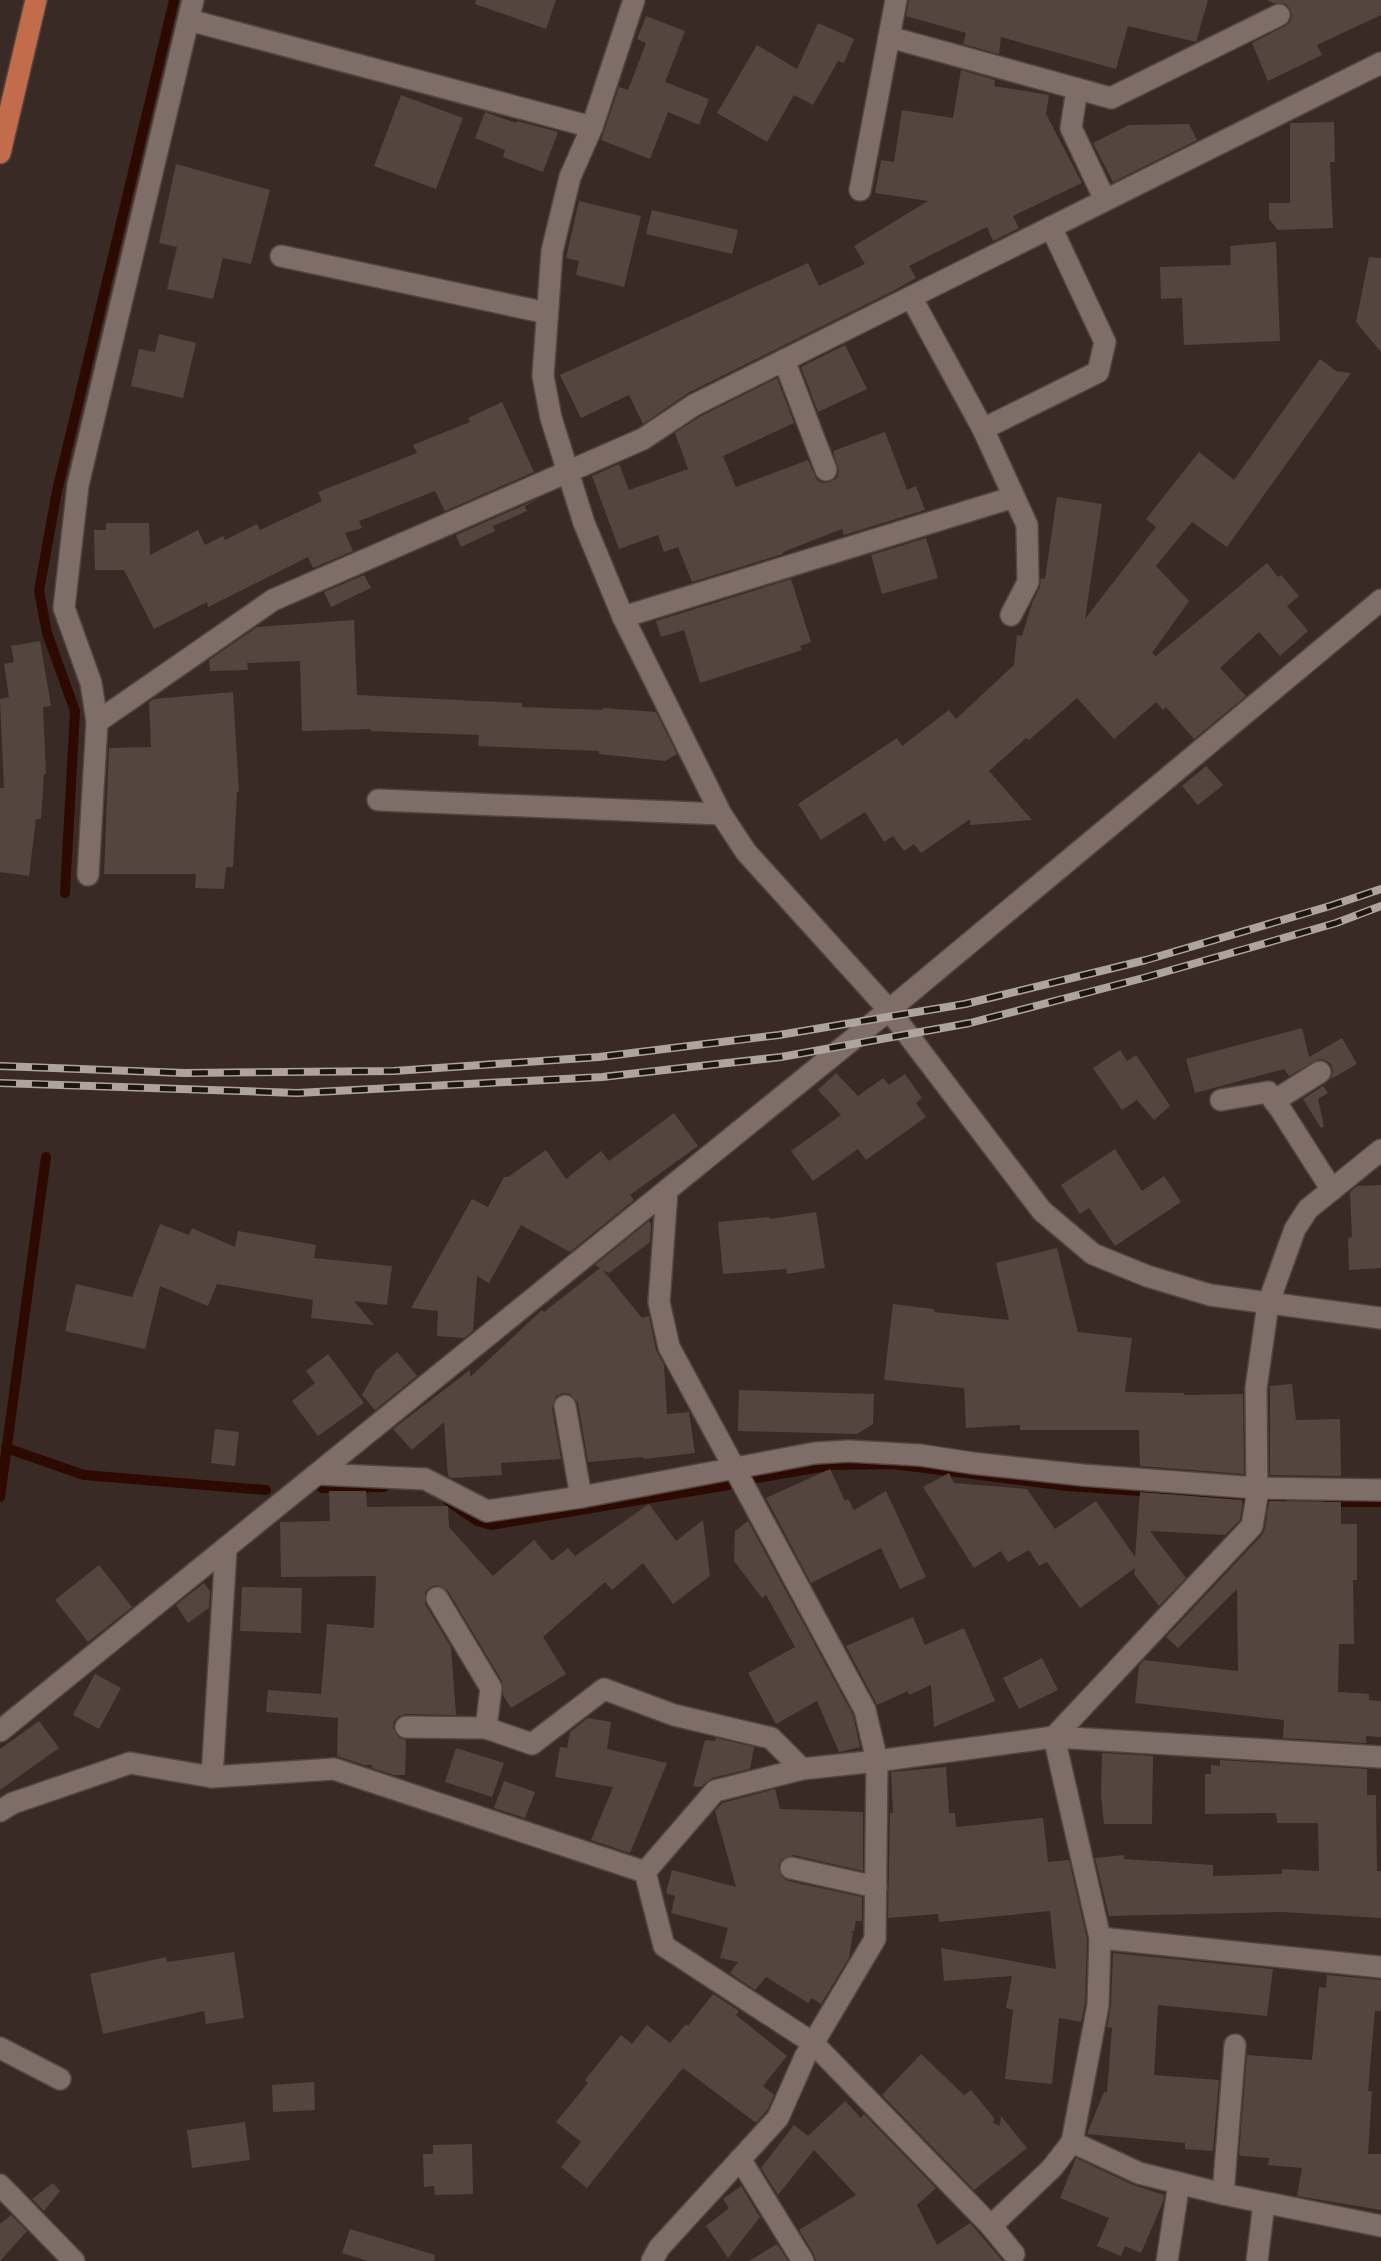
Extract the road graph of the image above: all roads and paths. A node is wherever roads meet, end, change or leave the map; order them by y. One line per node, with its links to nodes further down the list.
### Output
1 (36, 0): 10 (main road)
2 (634, 0): 9 (street)
3 (896, 0): 6 (street)
4 (191, 10): 9 (street); 25 (street)
5 (1279, 16): 8 (street)
6 (889, 37): 8 (street); 11 (street)
7 (1381, 63): 12 (street)
8 (1077, 89): 12 (street)
9 (592, 127): 16 (street)
10 (0, 153)
11 (860, 190)
12 (1105, 200): 13 (street)
13 (1051, 227): 15 (street); 18 (street)
14 (281, 256): 16 (street)
15 (911, 297): 17 (street); 18 (street)
16 (547, 313): 20 (street)
17 (784, 360): 19 (street); 20 (street)
18 (983, 429): 21 (street)
19 (826, 470)
20 (566, 471): 24 (street); 25 (street)
21 (1014, 496): 23 (street); 24 (street)
22 (1381, 600): 29 (street)
23 (1011, 615)
24 (623, 617): 27 (street)
25 (97, 722): 28 (street)
26 (378, 800): 27 (street)
27 (721, 814): 29 (street)
28 (88, 875)
29 (889, 1010): 35 (street); 36 (street)
30 (1320, 1072): 32 (street)
31 (1221, 1100): 32 (street)
32 (1275, 1101): 34 (street)
33 (1381, 1150): 34 (street)
34 (1332, 1189): 36 (street)
35 (667, 1191): 39 (street); 40 (street)
36 (1268, 1304): 37 (street); 42 (street)
37 (1381, 1318)
38 (565, 1406): 43 (street)
39 (733, 1467): 42 (street); 43 (street); 51 (street)
40 (318, 1474): 43 (street); 44 (street)
41 (1381, 1490): 42 (street)
42 (1257, 1496): 49 (street)
43 (581, 1497)
44 (226, 1549): 48 (street); 53 (street)
45 (437, 1598): 47 (street)
46 (406, 1727): 47 (street)
47 (486, 1728): 52 (street)
48 (0, 1731)
49 (1054, 1737): 50 (street); 51 (street); 58 (street)
50 (1381, 1757)
51 (877, 1761): 52 (street); 57 (street)
52 (802, 1769): 56 (street)
53 (212, 1777): 54 (street); 56 (street)
54 (0, 1811)
55 (791, 1868): 57 (street)
56 (645, 1872): 60 (street)
57 (876, 1886): 60 (street)
58 (1100, 1938): 59 (street); 64 (street)
59 (1381, 1967)
60 (813, 2043): 65 (street); 71 (street)
61 (1235, 2045): 68 (street)
62 (0, 2048): 63 (street)
63 (60, 2079)
64 (1072, 2142): 66 (street); 71 (street)
65 (740, 2160): 74 (street); 75 (street)
66 (1179, 2183): 68 (street); 76 (street)
67 (0, 2185): 73 (street)
68 (1223, 2194): 69 (street)
69 (1264, 2203): 70 (street); 77 (street)
70 (1380, 2218)
71 (991, 2226): 72 (street)
72 (1014, 2254)
73 (63, 2257)
74 (652, 2261)
75 (803, 2261)
76 (1167, 2261)
77 (1257, 2261)

